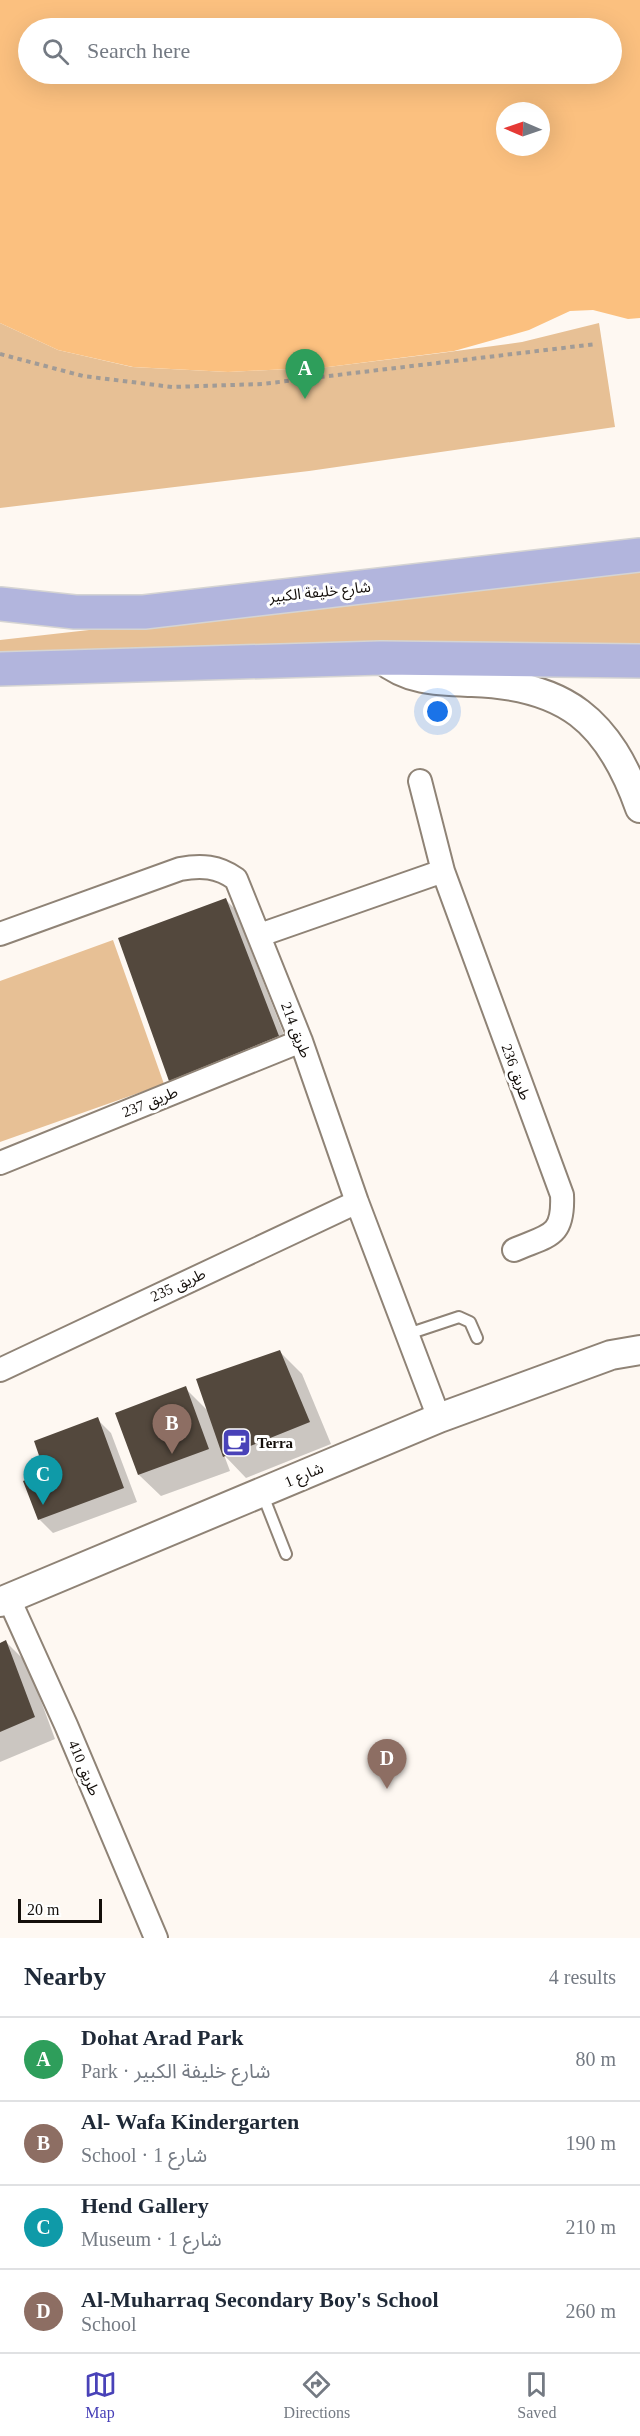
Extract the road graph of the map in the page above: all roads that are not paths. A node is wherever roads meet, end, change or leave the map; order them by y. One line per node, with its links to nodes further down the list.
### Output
1 (640, 555): 2 (main road, شارع خليفة الكبير)
2 (0, 604)
3 (381, 658): 4 (main road); 5 (main road); 7 (street)
4 (640, 662)
5 (0, 669)
6 (420, 781): 8 (street, طريق 236)
7 (640, 808)
8 (443, 871): 10 (street); 14 (street, طريق 236)
9 (0, 934): 10 (street, طريق 214)
10 (260, 935): 11 (street, طريق 214)
11 (301, 1041): 12 (street, طريق 237); 13 (street, طريق 214)
12 (0, 1163)
13 (357, 1202): 15 (street, طريق 214); 20 (street, طريق 235)
14 (514, 1250)
15 (408, 1334): 16 (lane); 21 (street, طريق 214)
16 (477, 1338)
17 (640, 1339): 19 (street, شارع 1)
18 (640, 1350): 19 (street, شارع 1)
19 (611, 1355): 21 (street, شارع 1)
20 (0, 1370)
21 (439, 1418): 22 (street, شارع 1)
22 (262, 1493): 23 (lane); 24 (street, شارع 1)
23 (286, 1554)
24 (5, 1601): 25 (street, طريق 410)
25 (156, 1938)

